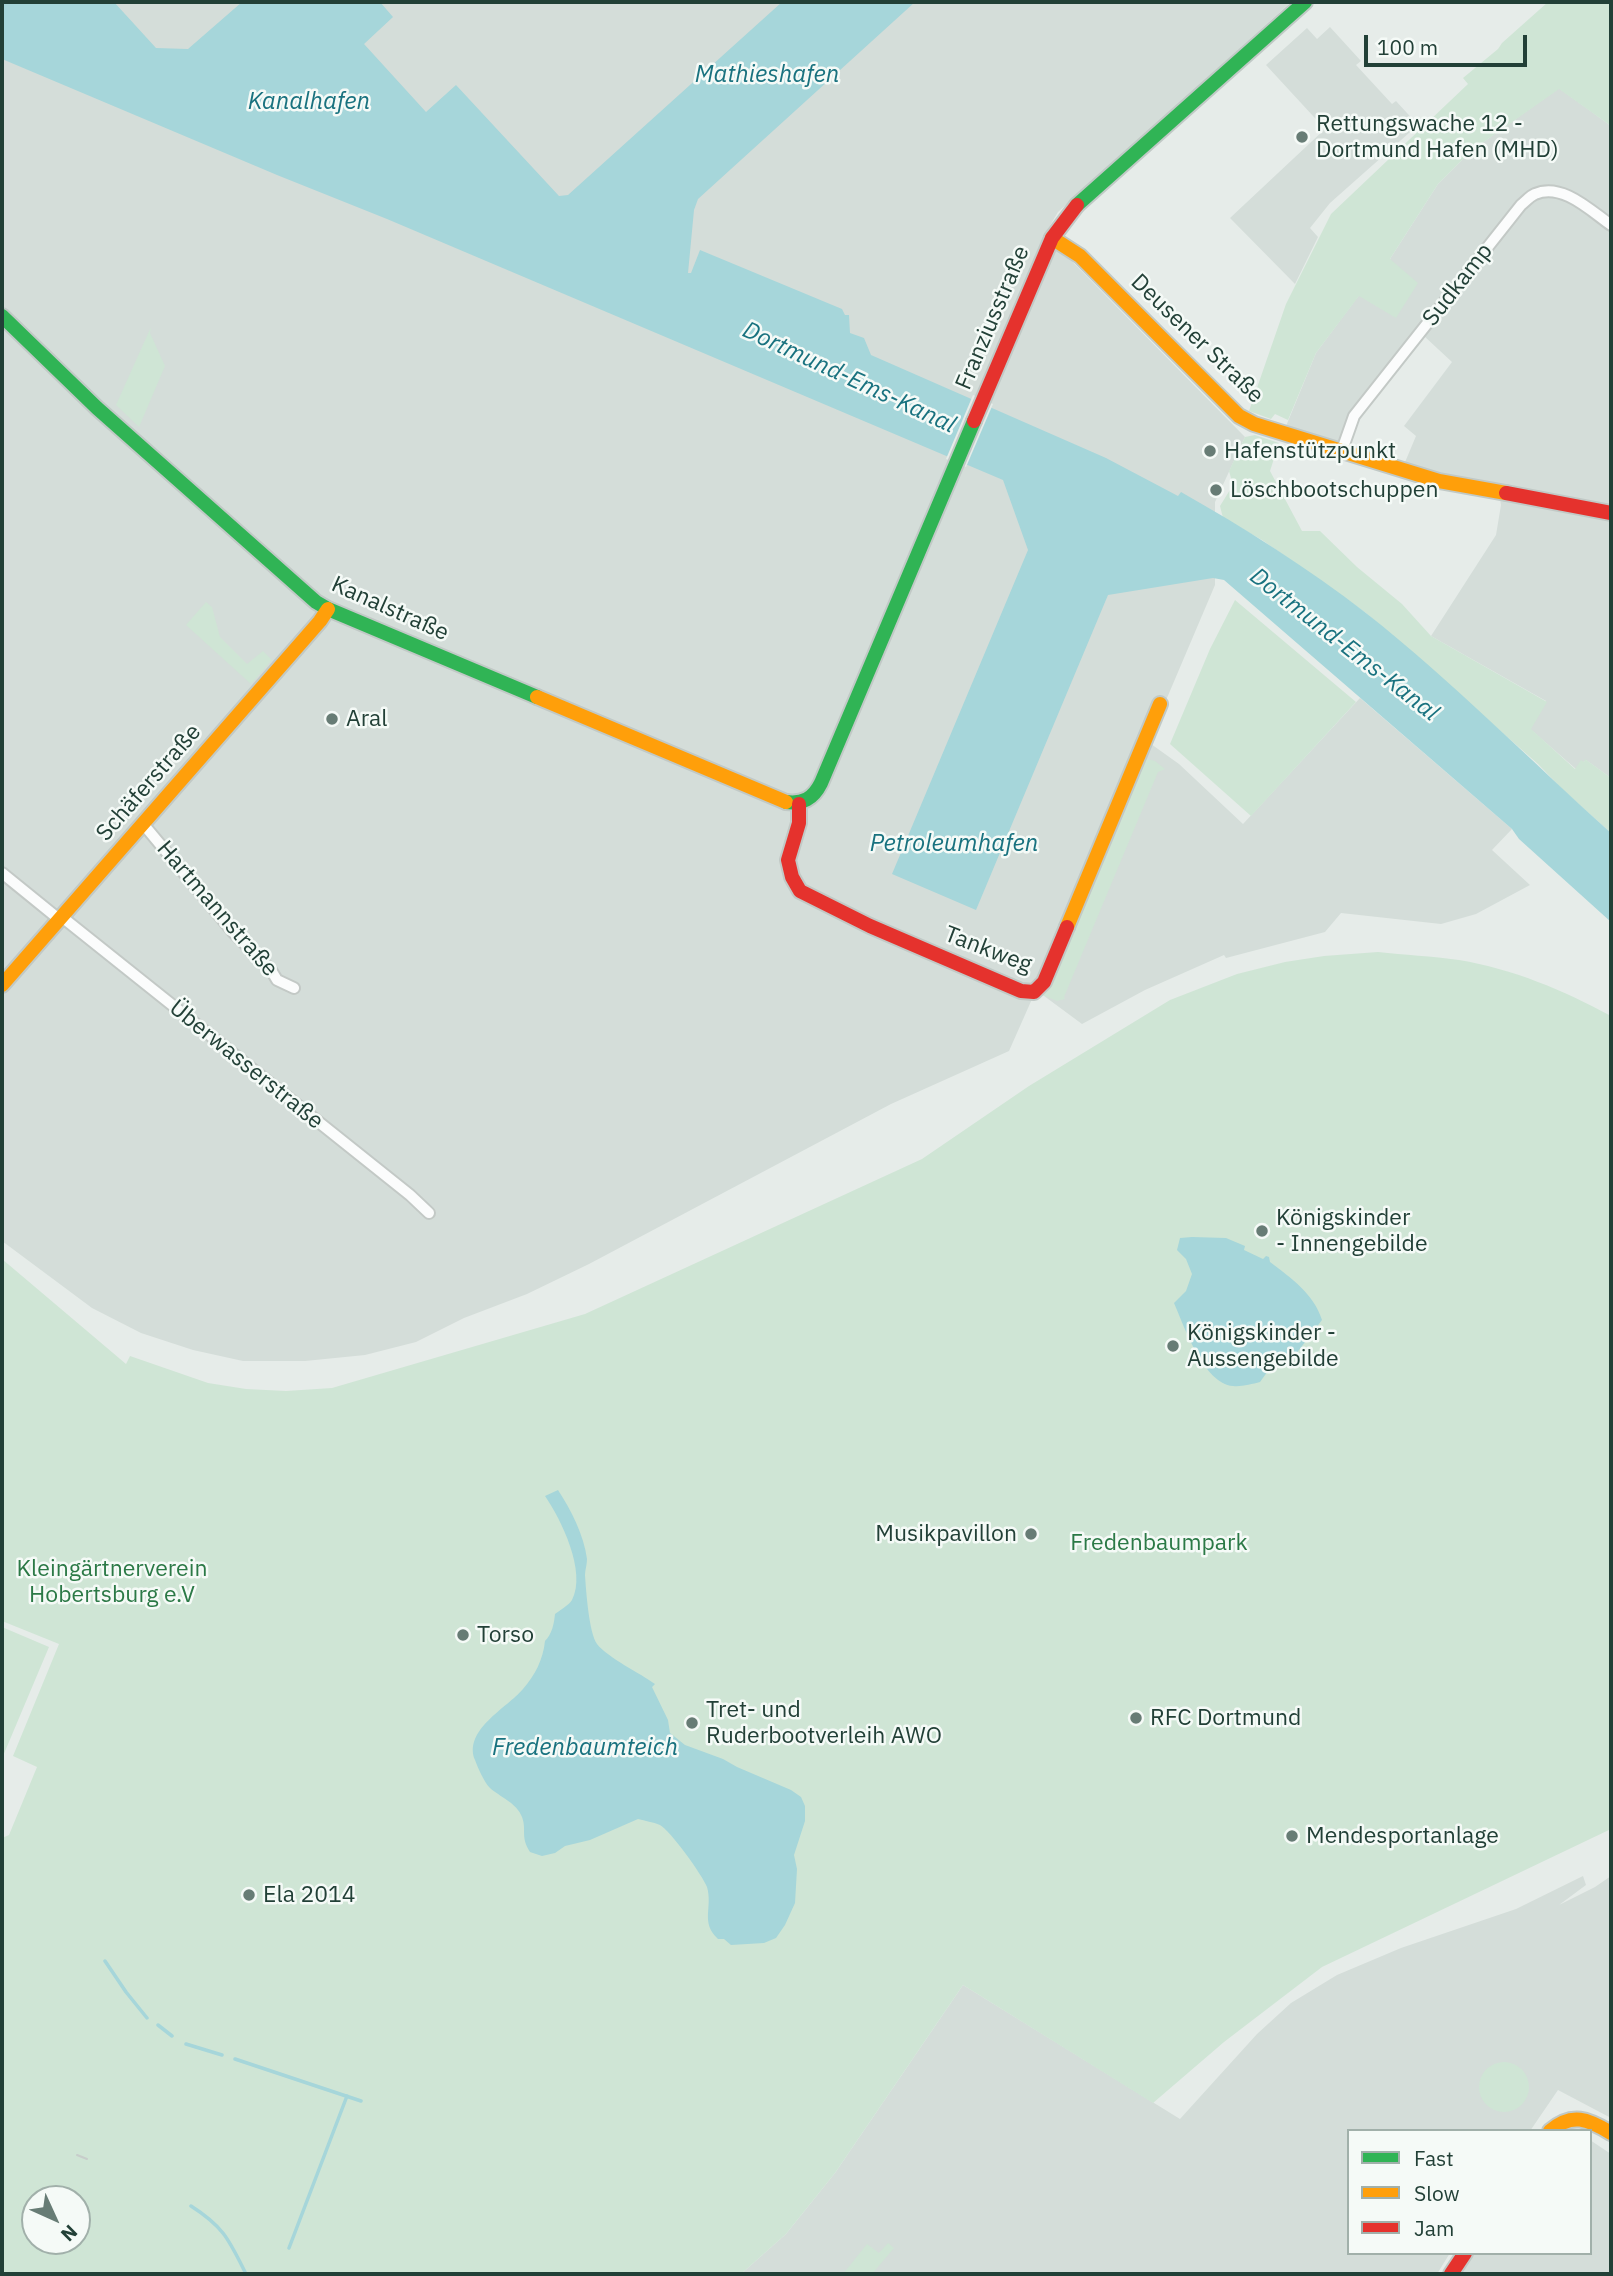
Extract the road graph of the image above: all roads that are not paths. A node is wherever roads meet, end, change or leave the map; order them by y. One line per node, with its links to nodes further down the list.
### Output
1 (1305, 2): 3 (main road, Franziusstraße)
2 (1611, 225): 5 (street, Sudkamp)
3 (1052, 238): 5 (main road, Deusener Straße); 9 (main road, Franziusstraße)
4 (2, 316): 7 (main road, Kanalstraße)
5 (1341, 453): 6 (main road, Deusener Straße)
6 (1611, 513)
7 (328, 609): 9 (main road, Kanalstraße); 10 (main road, Schäferstraße)
8 (1160, 704): 9 (main road, Tankweg)
9 (799, 804)
10 (144, 825): 12 (main road, Schäferstraße); 14 (street, Hartmannstraße)
11 (2, 873): 12 (street, Überwasserstraße)
12 (61, 918): 13 (main road, Schäferstraße); 15 (street, Überwasserstraße)
13 (2, 985)
14 (294, 988)
15 (429, 1213)
16 (1553, 2129): 17 (main road)
17 (1611, 2133)
18 (1464, 2255): 19 (main road)
19 (1451, 2274)

